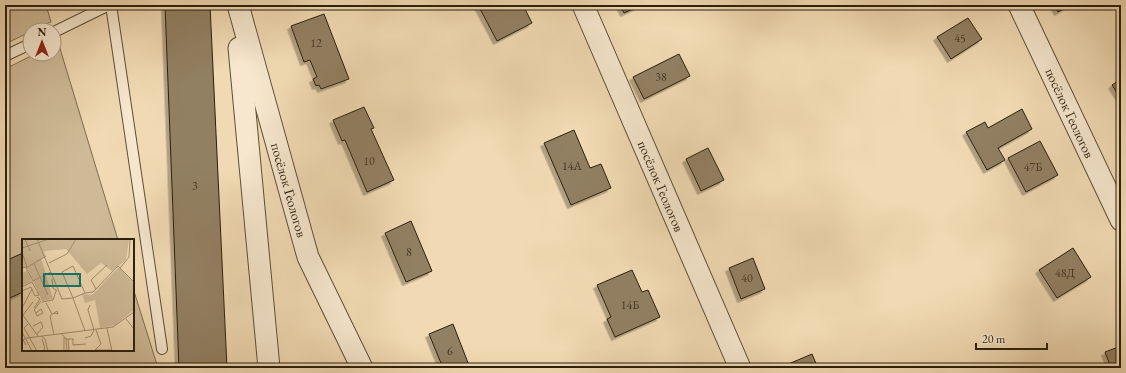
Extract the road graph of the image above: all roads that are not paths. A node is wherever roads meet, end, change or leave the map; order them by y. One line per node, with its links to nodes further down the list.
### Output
1 (110, 5): 5 (lane); 9 (lane)
2 (236, 5): 10 (street, посёлок Геологов); 11 (street, посёлок Геологов)
3 (583, 5): 12 (street, посёлок Геологов)
4 (1018, 5): 8 (street, посёлок Геологов)
5 (62, 28)
6 (22, 48): 7 (lane)
7 (5, 56)
8 (1121, 220)
9 (162, 349)
10 (269, 368)
11 (362, 368)
12 (740, 368)

